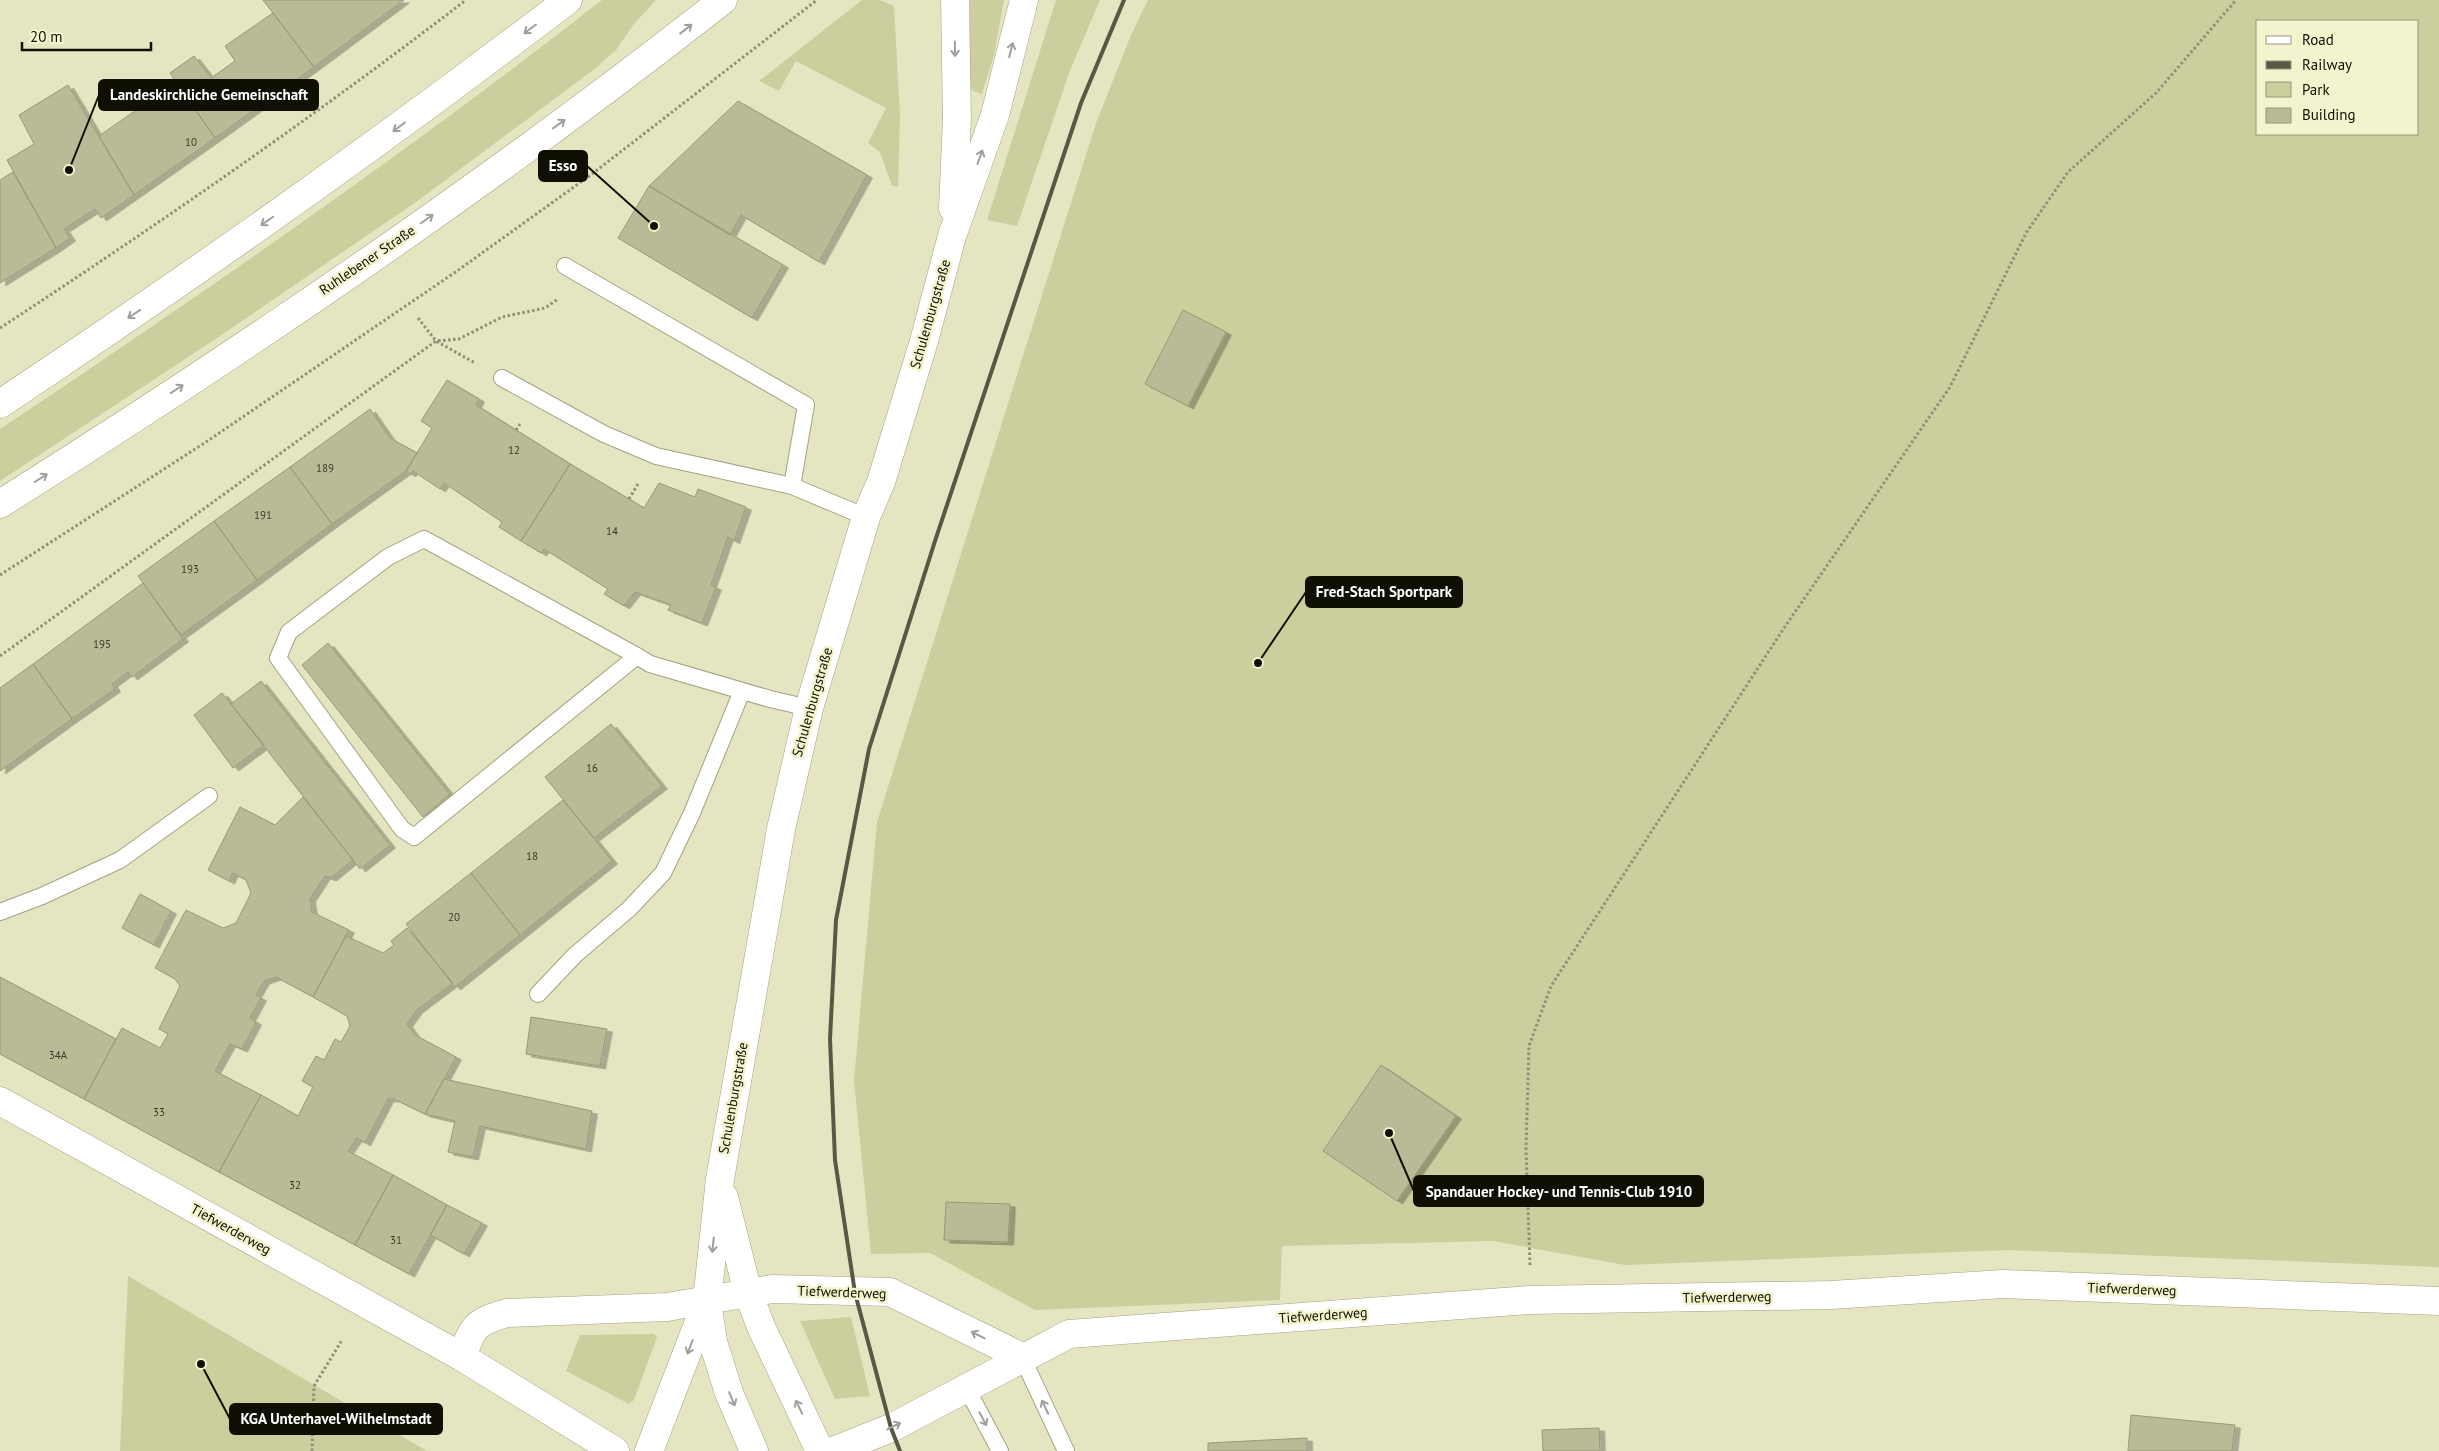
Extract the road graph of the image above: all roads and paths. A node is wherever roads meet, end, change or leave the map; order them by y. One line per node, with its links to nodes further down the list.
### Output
1 (466, 0): 12 (path)
2 (568, 0): 15 (street, one-way to 15)
3 (723, 0): 17 (street, Ruhlebener Straße, one-way to 3)
4 (818, 0): 19 (path)
5 (955, 0): 8 (street, Schulenburgstraße, one-way to 8)
6 (1024, 0): 8 (street, Schulenburgstraße, one-way to 6)
7 (2236, 0): 30 (path)
8 (952, 236): 18 (street, Schulenburgstraße)
9 (565, 266): 10 (lane)
10 (582, 277): 13 (path); 16 (lane)
11 (418, 318): 13 (path)
12 (0, 328)
13 (436, 341): 14 (path); 20 (path)
14 (502, 378): 16 (lane)
15 (0, 404)
16 (792, 486): 18 (lane)
17 (0, 504)
18 (866, 517): 23 (street, Schulenburgstraße)
19 (0, 576)
20 (0, 656)
21 (637, 656): 21 (lane); 22 (lane)
22 (742, 691): 23 (lane); 26 (lane)
23 (809, 708): 28 (street, Schulenburgstraße)
24 (209, 796): 25 (lane)
25 (0, 912)
26 (538, 994)
27 (0, 1101): 34 (street, Tiefwerderweg)
28 (720, 1179): 29 (street, Schulenburgstraße); 31 (street, Schulenburgstraße, one-way to 31)
29 (748, 1293): 31 (street, Tiefwerderweg); 35 (street, Tiefwerderweg, one-way to 29); 41 (street, Schulenburgstraße, one-way to 29)
30 (1530, 1300): 32 (street, Tiefwerderweg); 35 (street, Tiefwerderweg)
31 (708, 1301): 34 (street, Tiefwerderweg); 39 (street, one-way to 39); 40 (street, Schulenburgstraße, one-way to 40)
32 (2439, 1301)
33 (342, 1340): 37 (path)
34 (462, 1357): 38 (street, Tiefwerderweg)
35 (1022, 1357): 36 (street, Tiefwerderweg); 44 (lane, one-way to 35)
36 (966, 1387): 42 (street, Tiefwerderweg, one-way to 36); 43 (lane, one-way to 43)
37 (312, 1451)
38 (615, 1451)
39 (648, 1451)
40 (754, 1451)
41 (820, 1451)
42 (833, 1451)
43 (1000, 1451)
44 (1066, 1451)

